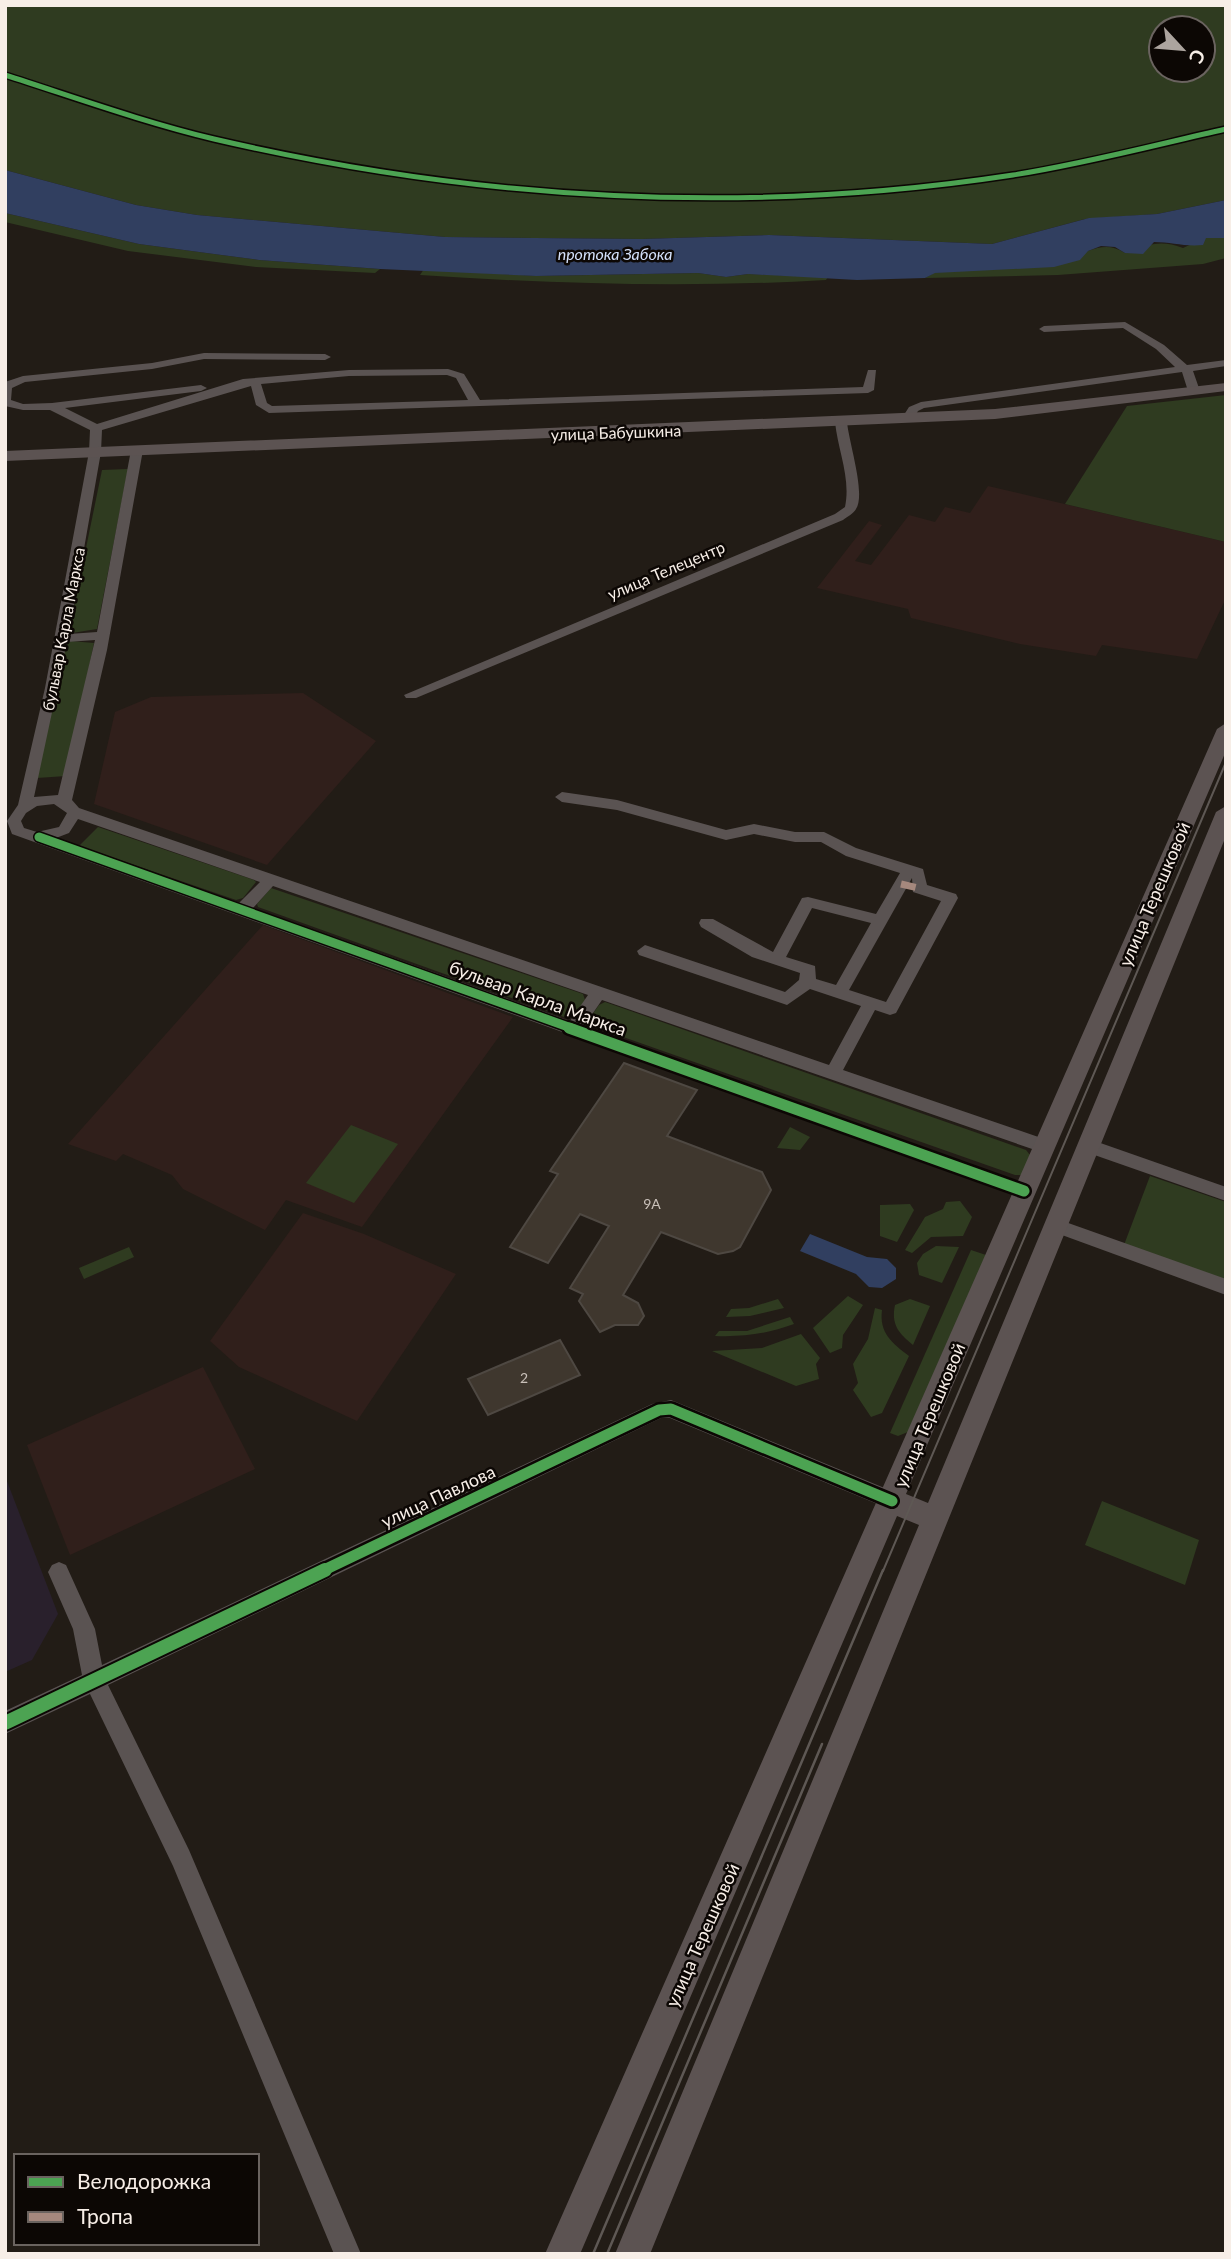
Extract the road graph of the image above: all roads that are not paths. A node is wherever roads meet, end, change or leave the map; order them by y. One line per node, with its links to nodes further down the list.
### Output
1 (5, 75): 2 (street)
2 (1226, 130)
3 (1044, 330): 6 (street)
4 (326, 356): 9 (street)
5 (1226, 363): 6 (street)
6 (1187, 371): 11 (street); 14 (street)
7 (872, 372): 12 (street)
8 (254, 381): 12 (street); 12 (street); 13 (street); 16 (street)
9 (6, 386): 13 (street)
10 (1226, 387): 11 (main road, улица Бабушкина)
11 (1195, 391): 14 (main road, улица Бабушкина)
12 (476, 403)
13 (52, 406): 16 (street)
14 (908, 418): 15 (main road, улица Бабушкина)
15 (841, 422): 17 (main road, улица Бабушкина); 22 (street, улица Телецентр)
16 (96, 428): 18 (street, бульвар Карла Маркса)
17 (137, 450): 18 (main road, улица Бабушкина); 20 (street)
18 (95, 452): 19 (main road, улица Бабушкина); 21 (street, бульвар Карла Маркса)
19 (5, 456)
20 (102, 636): 21 (street); 26 (street)
21 (61, 638): 25 (street, бульвар Карла Маркса)
22 (411, 695)
23 (1226, 729): 43 (main road, улица Терешковой)
24 (562, 797): 30 (street)
25 (25, 806): 26 (street); 28 (street, бульвар Карла Маркса)
26 (69, 807): 29 (street); 31 (street, бульвар Карла Маркса)
27 (1226, 813): 44 (main road, улица Терешковой)
28 (10, 827): 29 (street, бульвар Карла Маркса)
29 (40, 837): 32 (street, бульвар Карла Маркса)
30 (905, 877): 33 (street); 40 (street)
31 (271, 879): 32 (street); 38 (street, бульвар Карла Маркса)
32 (242, 910): 41 (street, бульвар Карла Маркса)
33 (880, 920): 36 (street); 39 (street)
34 (707, 923): 36 (street)
35 (645, 951): 37 (street)
36 (777, 959): 37 (street)
37 (807, 982): 39 (street)
38 (599, 992): 41 (street); 42 (street, бульвар Карла Маркса)
39 (840, 992): 40 (street)
40 (872, 1002): 42 (street)
41 (573, 1029): 45 (street, бульвар Карла Маркса)
42 (833, 1073): 43 (street, бульвар Карла Маркса)
43 (1044, 1146): 45 (main road, улица Терешковой)
44 (1089, 1146): 46 (street); 47 (main road, улица Терешковой)
45 (1024, 1191): 49 (main road, улица Терешковой)
46 (1226, 1194)
47 (1057, 1226): 48 (street); 50 (main road, улица Терешковой)
48 (1226, 1287)
49 (892, 1501): 50 (main road); 52 (street, улица Павлова); 55 (main road, улица Терешковой)
50 (935, 1519): 56 (main road, улица Терешковой)
51 (59, 1572): 52 (street)
52 (94, 1679): 53 (street, улица Павлова); 54 (street)
53 (5, 1723)
54 (348, 2254)
55 (562, 2254)
56 (632, 2254)

